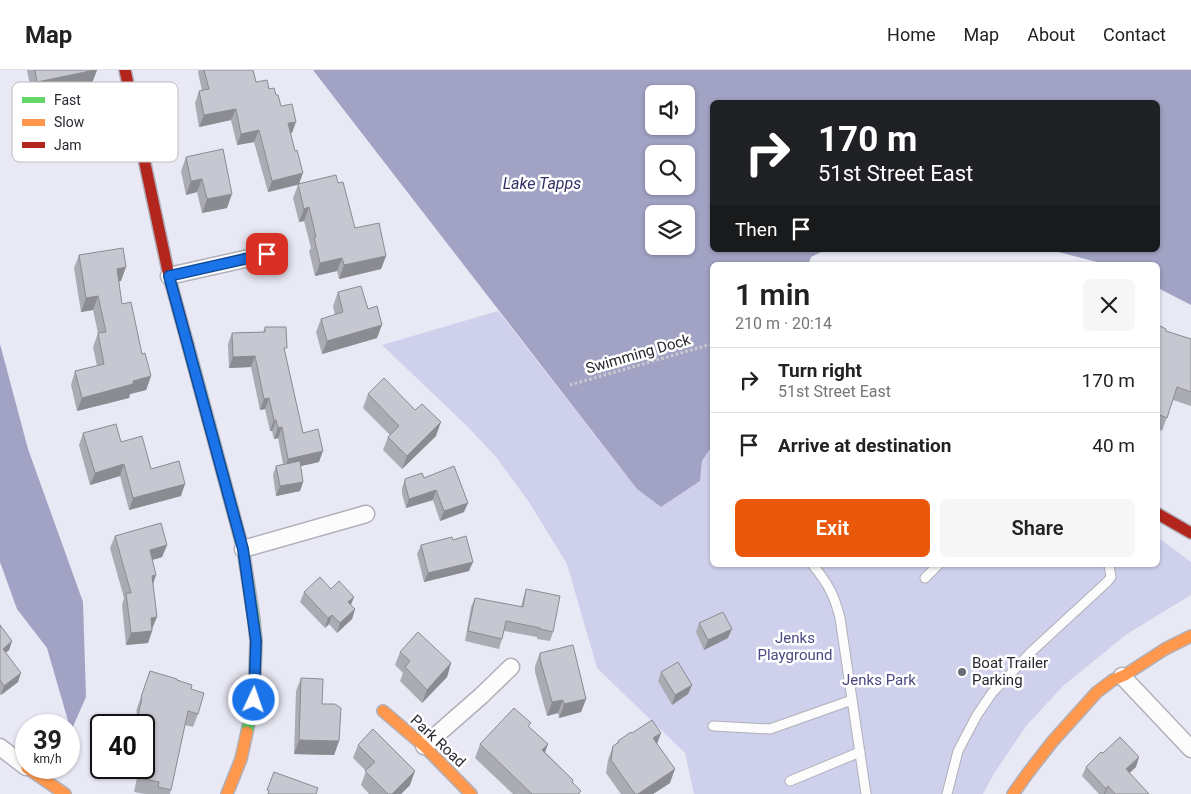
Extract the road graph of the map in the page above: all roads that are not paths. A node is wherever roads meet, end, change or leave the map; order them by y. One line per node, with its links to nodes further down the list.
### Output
1 (145, 162): 3 (street)
2 (267, 254): 3 (street)
3 (169, 276): 7 (street)
4 (366, 514): 7 (street)
5 (1160, 515): 6 (street)
6 (1191, 533)
7 (243, 549): 26 (street)
8 (815, 567): 15 (lane)
9 (936, 567): 11 (lane)
10 (1109, 567): 29 (lane)
11 (925, 578)
12 (1191, 636): 14 (street)
13 (511, 667): 18 (street)
14 (1122, 676): 20 (street); 30 (street)
15 (852, 700): 17 (lane); 21 (lane)
16 (383, 711): 18 (street, Park Road)
17 (713, 726)
18 (424, 746): 27 (street, Park Road)
19 (0, 747): 22 (street)
20 (1191, 749)
21 (860, 752): 24 (lane); 28 (lane)
22 (15, 758)
23 (44, 779): 25 (street)
24 (790, 781)
25 (65, 794)
26 (227, 794)
27 (471, 794)
28 (866, 794)
29 (947, 794)
30 (1013, 794)

